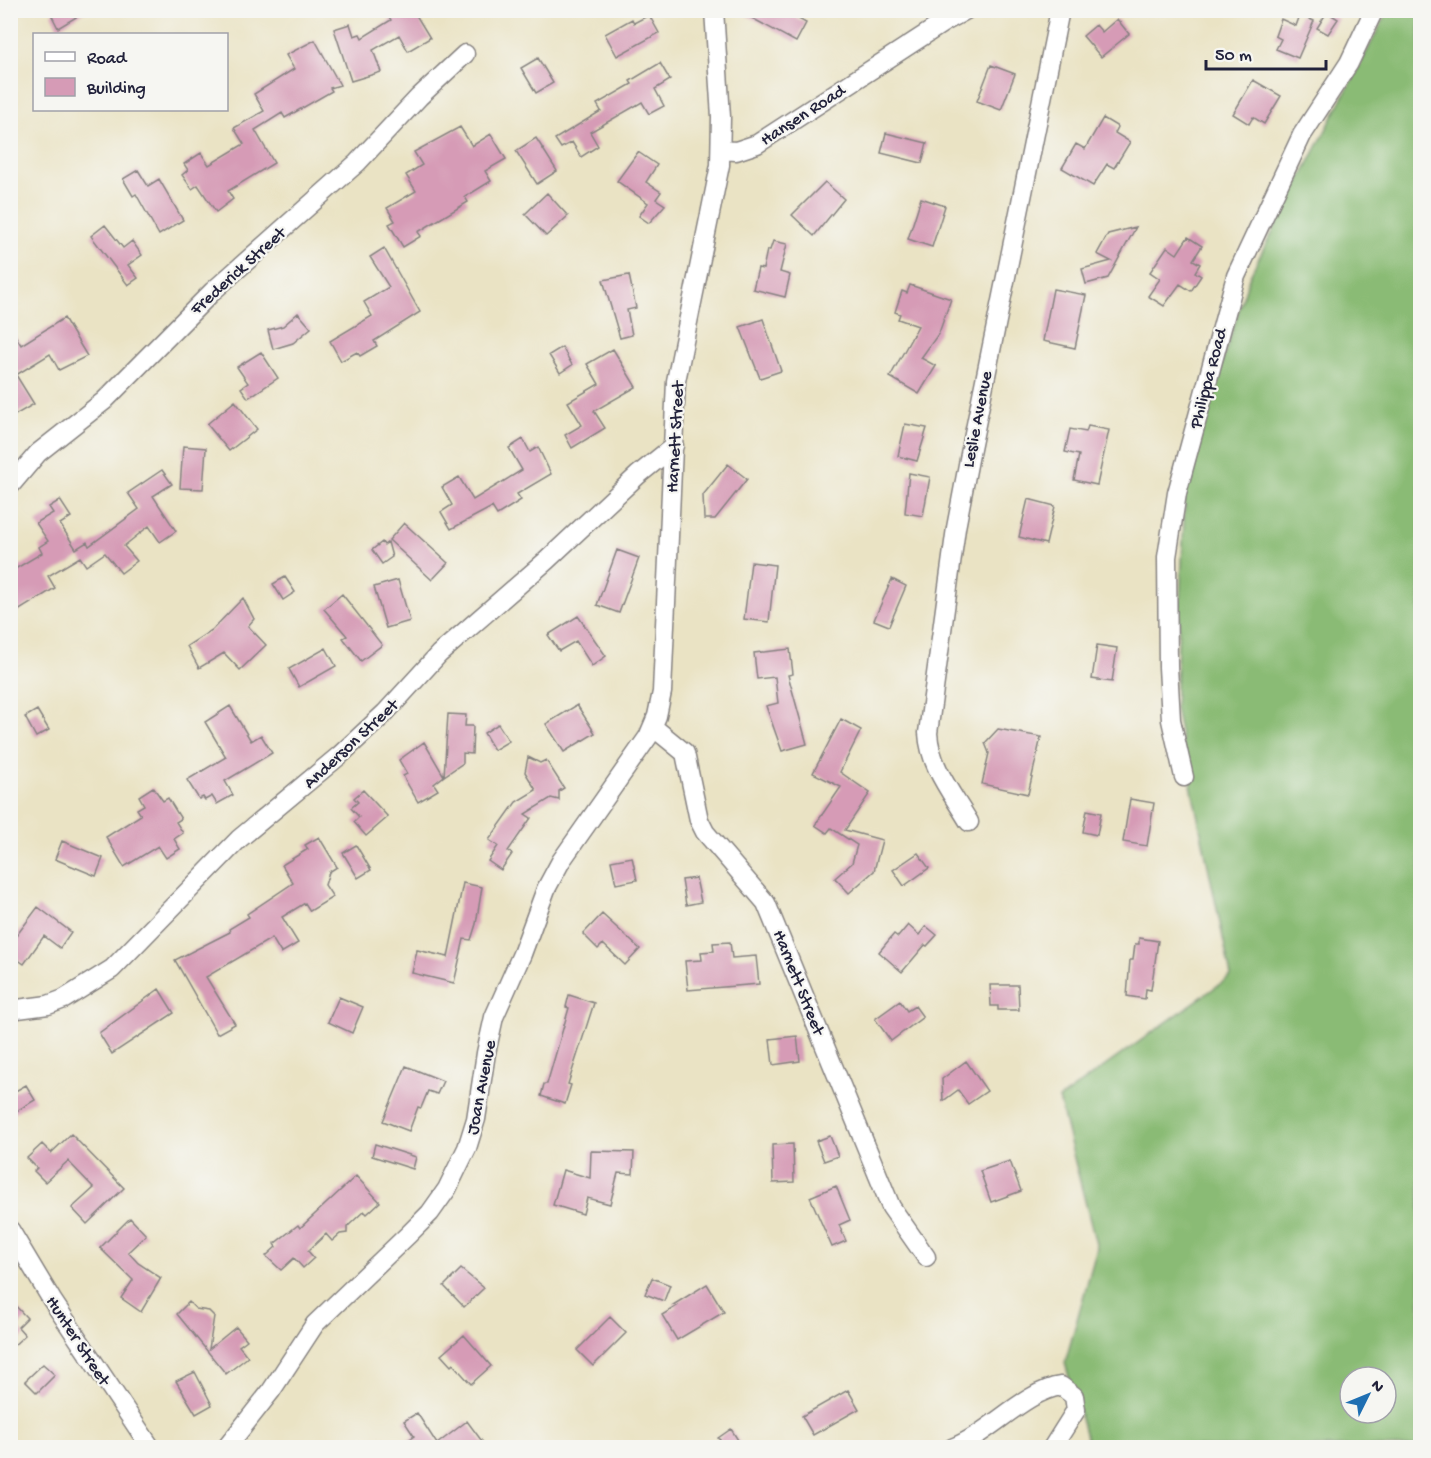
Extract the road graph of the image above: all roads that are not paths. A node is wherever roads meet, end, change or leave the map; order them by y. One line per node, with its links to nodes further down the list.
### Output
1 (714, 10): 6 (street)
2 (966, 10): 6 (street, Hansen Road)
3 (1060, 10): 12 (street, Leslie Avenue)
4 (1374, 10): 11 (street, Philippa Road)
5 (465, 54): 8 (street, Frederick Street)
6 (721, 150): 7 (street, Harnett Street)
7 (674, 446): 9 (street, Harnett Street); 13 (street, Anderson Street)
8 (10, 486)
9 (653, 727): 10 (street, Harnett Street); 15 (street, Harnett Street)
10 (640, 749): 17 (street, Joan Avenue)
11 (1184, 777)
12 (969, 822)
13 (10, 1010)
14 (10, 1230): 16 (street, Hunter Street)
15 (926, 1257)
16 (151, 1448)
17 (225, 1448)
18 (952, 1448): 19 (street)
19 (1052, 1448)

